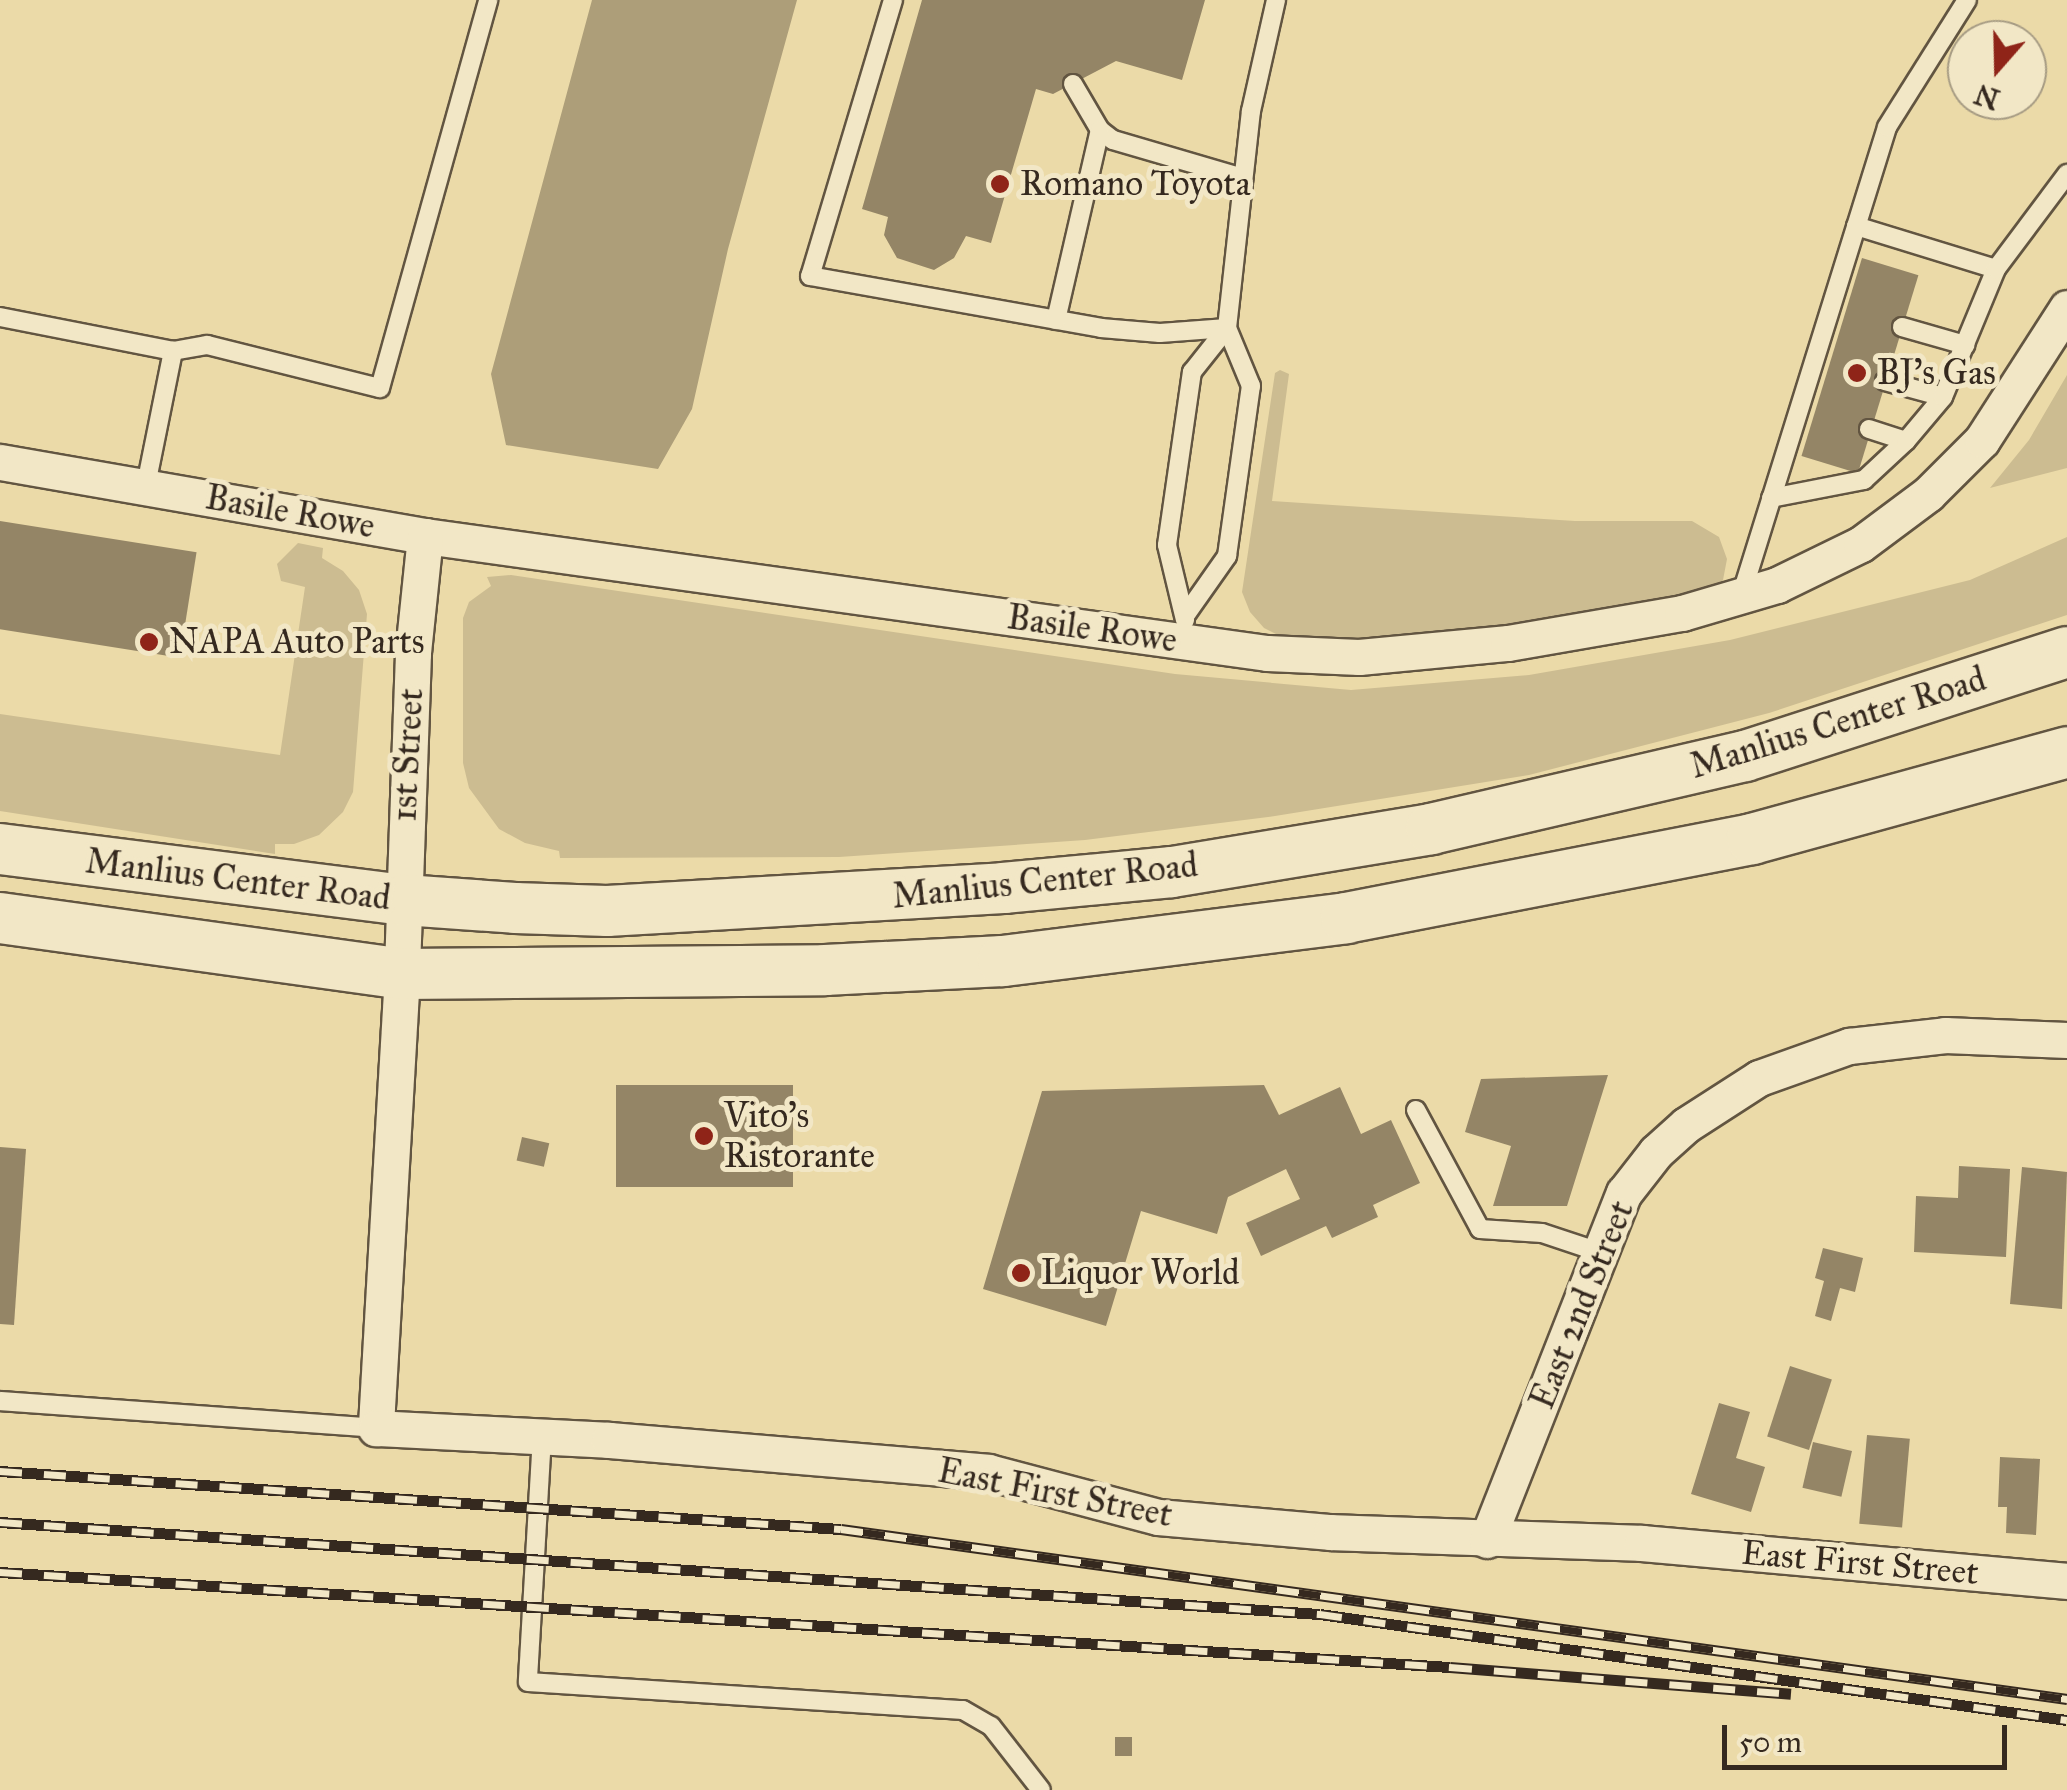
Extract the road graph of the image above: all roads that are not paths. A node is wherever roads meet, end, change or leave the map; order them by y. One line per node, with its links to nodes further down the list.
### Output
1 (488, 0): 17 (lane)
2 (894, 0): 13 (lane)
3 (1276, 0): 8 (lane)
4 (1967, 0): 9 (lane)
5 (1073, 84): 6 (lane)
6 (1100, 130): 8 (lane); 13 (lane)
7 (2067, 174): 10 (lane)
8 (1243, 178): 15 (lane)
9 (1856, 226): 10 (lane); 24 (lane)
10 (1996, 269): 16 (lane)
11 (2067, 308): 26 (street, Basile Rowe)
12 (0, 316): 17 (lane)
13 (1056, 320): 15 (lane)
14 (1902, 326): 16 (lane)
15 (1226, 328): 27 (lane); 27 (lane)
16 (1965, 345): 19 (lane)
17 (173, 351): 23 (lane)
18 (1885, 381): 19 (lane)
19 (1943, 397): 21 (lane)
20 (1870, 429): 21 (lane)
21 (1906, 441): 24 (lane)
22 (0, 462): 23 (street, Basile Rowe)
23 (146, 484): 25 (street, Basile Rowe)
24 (1771, 498): 26 (lane)
25 (425, 536): 27 (street, Basile Rowe); 31 (street, 1st Street)
26 (1741, 596): 27 (street, Basile Rowe)
27 (1184, 627)
28 (2067, 652): 31 (main road, Manlius Center Road)
29 (2054, 756): 33 (main road, Manlius Center Road)
30 (0, 849): 31 (main road, Manlius Center Road)
31 (404, 900): 33 (street, 1st Street)
32 (0, 918): 33 (main road, Manlius Center Road)
33 (402, 974): 38 (street)
34 (2067, 1040): 36 (street, East 2nd Street)
35 (1416, 1110): 36 (lane)
36 (1602, 1253): 40 (street, East 2nd Street)
37 (0, 1401): 38 (lane)
38 (376, 1428): 39 (street, East First Street)
39 (542, 1436): 40 (street, East First Street); 42 (lane)
40 (1487, 1540): 41 (street, East First Street)
41 (2067, 1581)
42 (1041, 1790)

